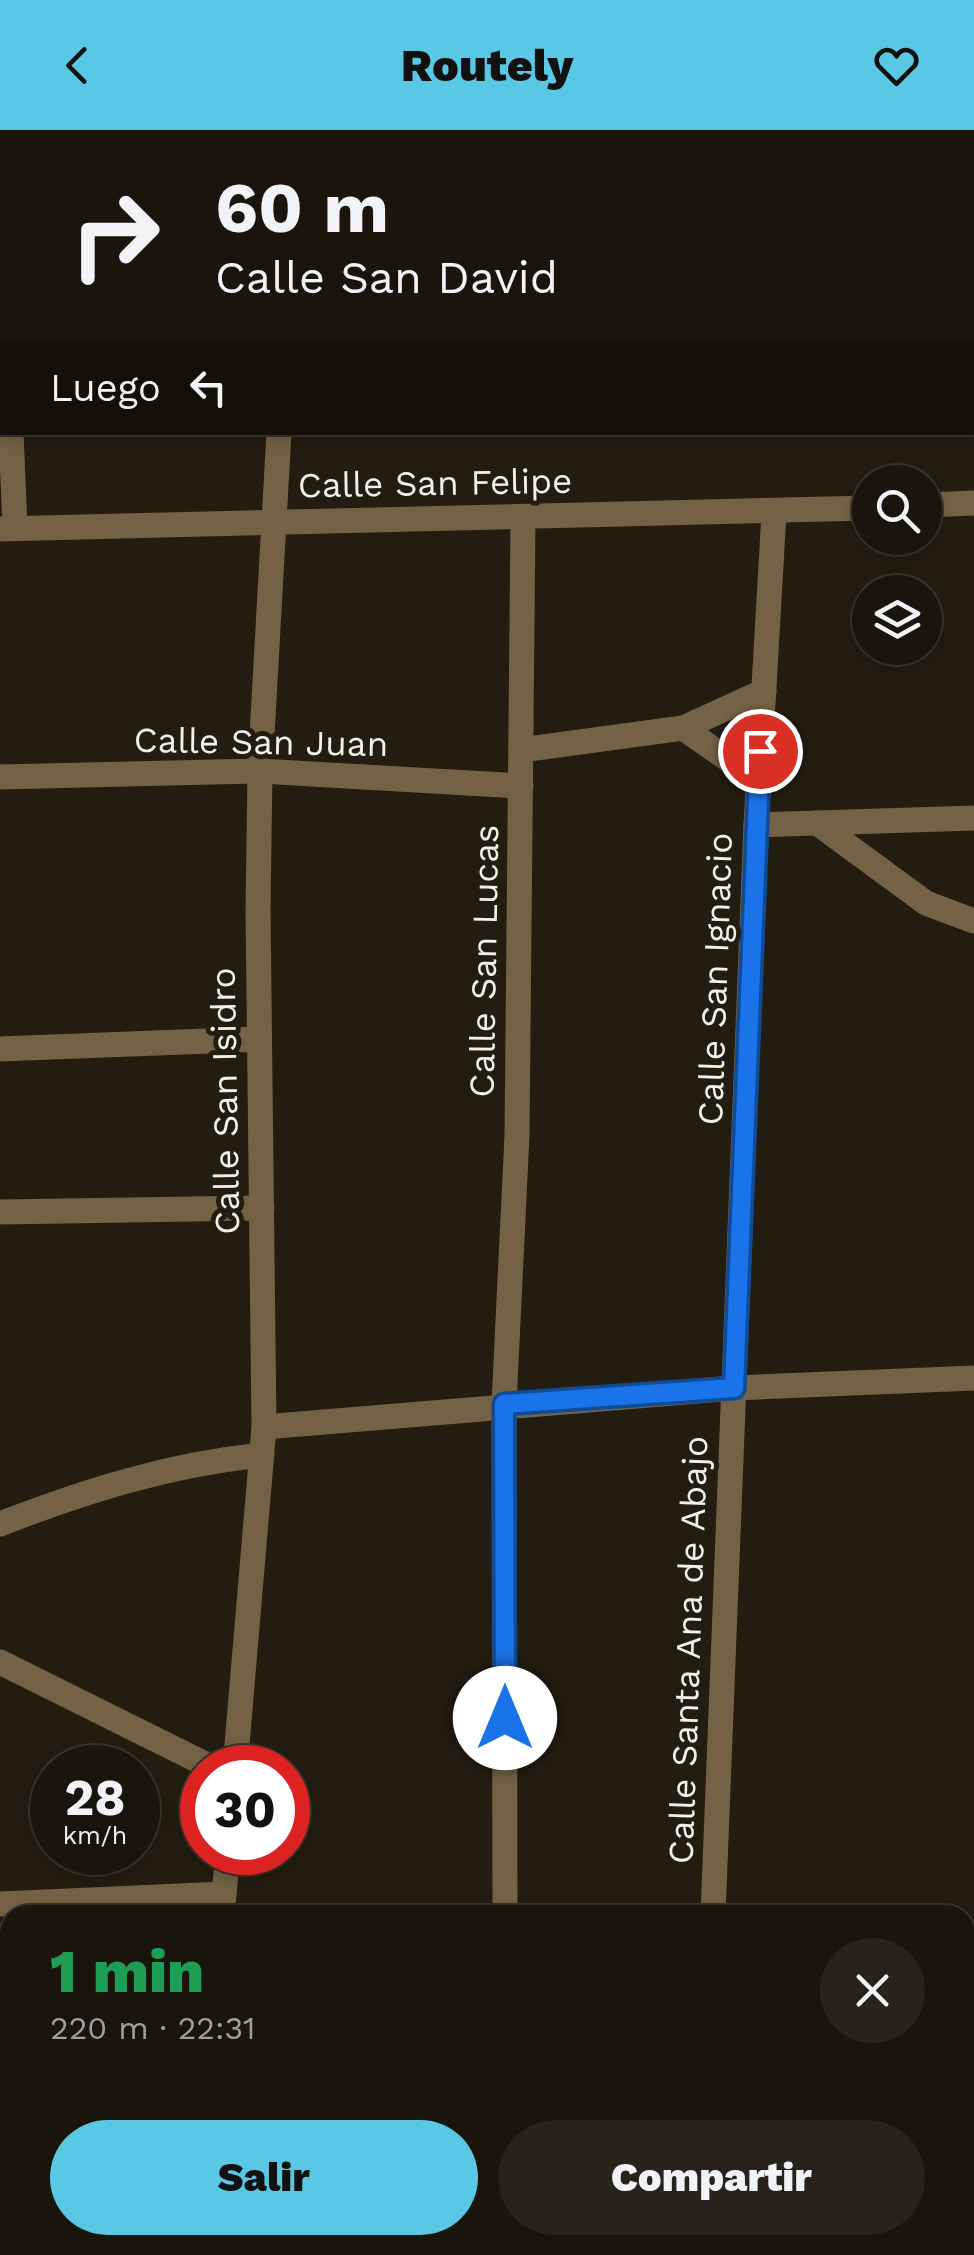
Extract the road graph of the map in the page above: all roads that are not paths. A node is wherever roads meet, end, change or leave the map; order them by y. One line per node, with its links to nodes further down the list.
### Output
1 (12, 435): 9 (street)
2 (279, 435): 8 (street, Calle San Isidro)
3 (974, 503): 4 (street)
4 (942, 504)
5 (852, 509): 6 (street, Calle San Felipe)
6 (774, 512): 7 (street, Calle San Felipe); 10 (street, Calle San Ignacio)
7 (523, 518): 8 (street, Calle San Felipe); 12 (street, Calle San Lucas)
8 (275, 520): 9 (street, Calle San Felipe); 13 (street, Calle San Isidro)
9 (8, 528)
10 (764, 690): 11 (street); 15 (street, Calle San Ignacio)
11 (683, 728): 12 (street); 15 (street)
12 (522, 750): 16 (street, Calle San Lucas)
13 (260, 771): 14 (street, Calle San Juan); 16 (street, Calle San Juan); 21 (street, Calle San Isidro)
14 (0, 777)
15 (759, 781): 19 (street, Calle San Ignacio)
16 (521, 786): 27 (street, Calle San Lucas)
17 (974, 818): 18 (street)
18 (817, 823): 19 (street); 20 (street)
19 (756, 826): 26 (street, Calle San Ignacio)
20 (974, 921)
21 (259, 1039): 22 (street); 23 (street, Calle San Isidro)
22 (0, 1049)
23 (262, 1208): 24 (street); 28 (street, Calle San Isidro)
24 (0, 1212)
25 (974, 1378): 26 (street)
26 (734, 1388): 27 (street); 38 (street, Calle Santa Ana de Abajo)
27 (504, 1404): 28 (street); 37 (street, Calle San Lucas)
28 (264, 1427): 29 (street, Calle San Isidro)
29 (262, 1455): 30 (street); 32 (street, Calle San Isidro)
30 (0, 1524)
31 (0, 1662): 33 (street)
32 (237, 1745)
33 (180, 1752)
34 (226, 1875): 36 (street)
35 (0, 1904): 36 (street)
36 (223, 1904)
37 (505, 1905)
38 (713, 1905)

